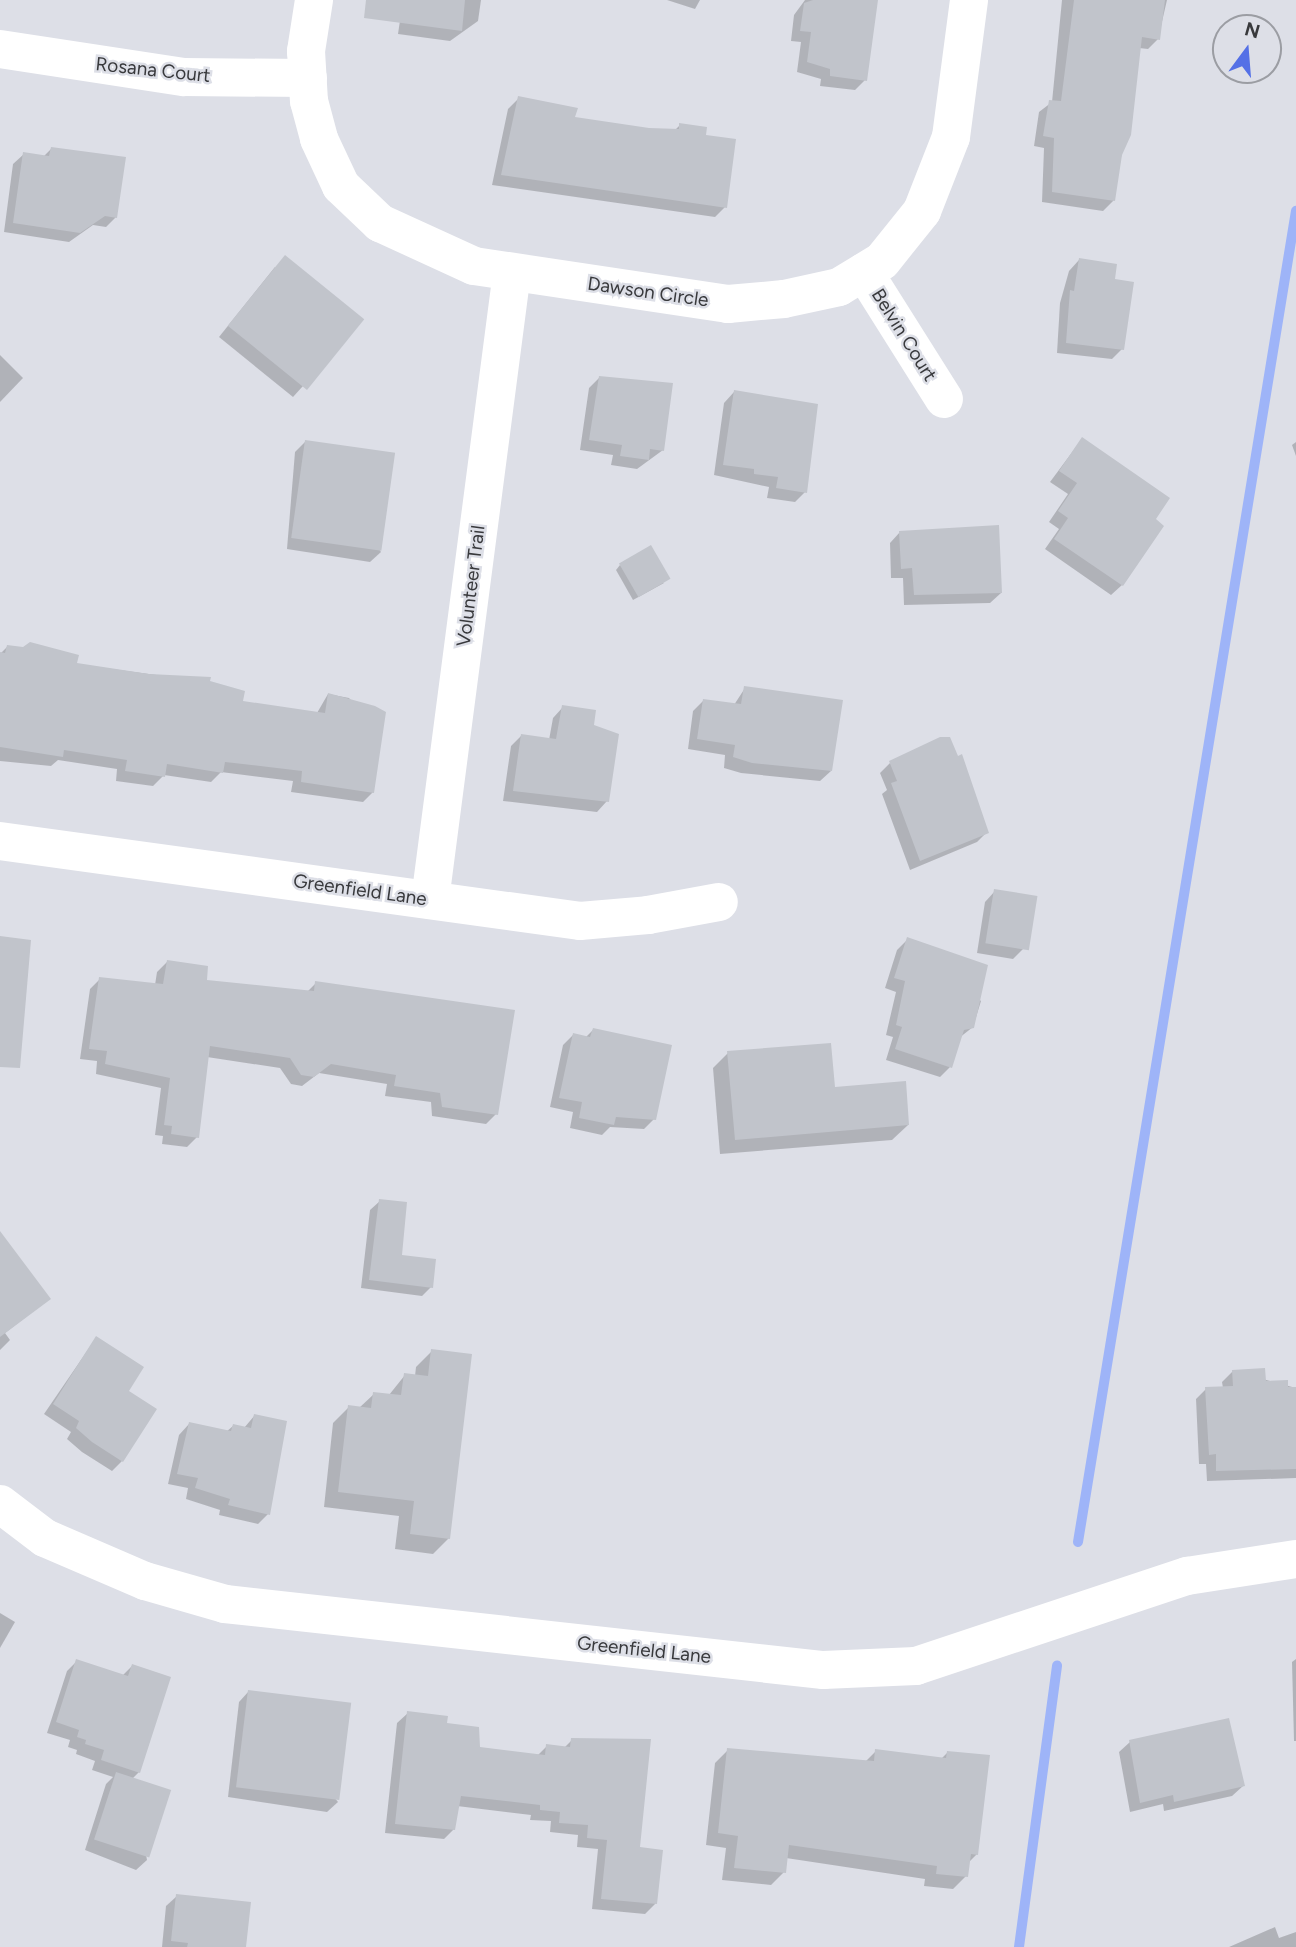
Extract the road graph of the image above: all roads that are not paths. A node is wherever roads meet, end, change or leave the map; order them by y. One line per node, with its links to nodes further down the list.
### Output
1 (314, 0): 4 (street, Dawson Circle)
2 (970, 0): 6 (street, Dawson Circle)
3 (0, 49): 4 (street, Rosana Court)
4 (308, 78): 5 (street, Dawson Circle)
5 (512, 272): 6 (street, Dawson Circle); 9 (street, Volunteer Trail)
6 (864, 272): 7 (street, Belvin Court)
7 (944, 399)
8 (0, 841): 9 (street, Greenfield Lane)
9 (430, 900): 10 (street, Greenfield Lane)
10 (719, 902)
11 (0, 1504): 12 (street, Greenfield Lane)
12 (1296, 1559)

